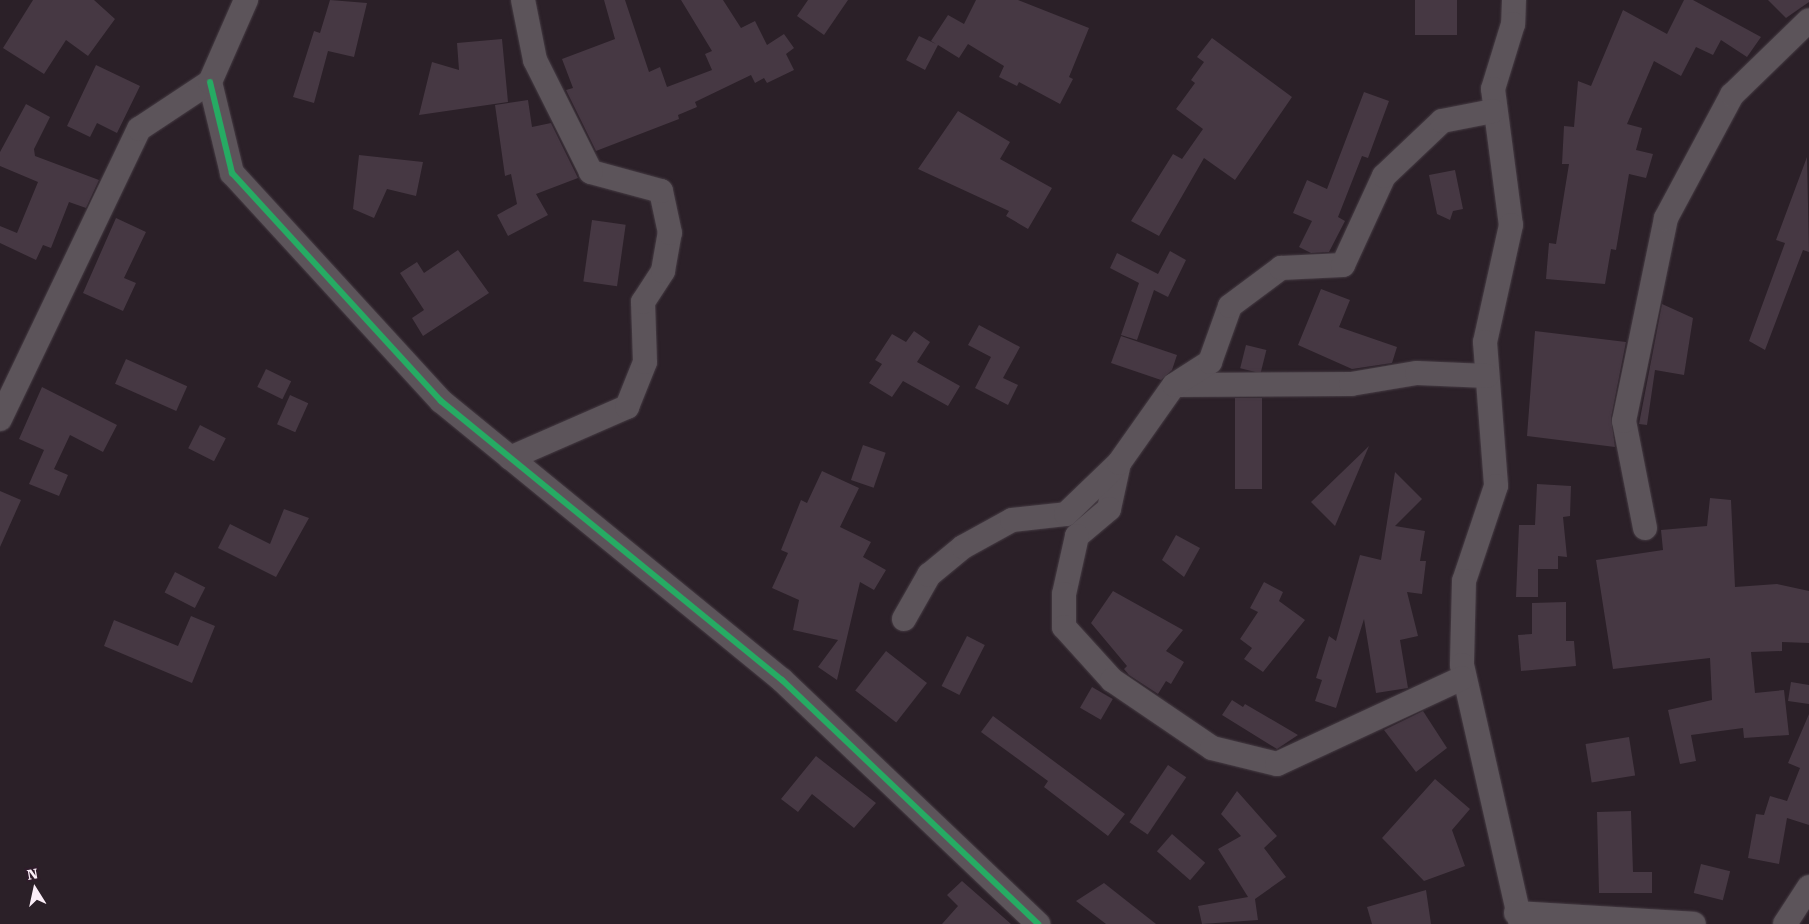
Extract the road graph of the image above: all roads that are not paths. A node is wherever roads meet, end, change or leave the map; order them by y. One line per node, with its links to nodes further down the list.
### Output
1 (246, 0): 5 (street)
2 (523, 0): 10 (street)
3 (1514, 0): 6 (street)
4 (1809, 20): 12 (street)
5 (210, 82): 9 (street); 10 (street)
6 (1493, 111): 7 (street); 8 (street)
7 (1486, 376): 8 (street); 14 (street)
8 (1174, 385): 11 (street)
9 (0, 419)
10 (510, 458): 17 (street)
11 (1119, 463): 13 (street); 14 (street)
12 (1645, 528)
13 (904, 619)
14 (1462, 678): 16 (street)
15 (1809, 887): 19 (street)
16 (1519, 918): 18 (street)
17 (1038, 924)
18 (1694, 924)
19 (1785, 924)

